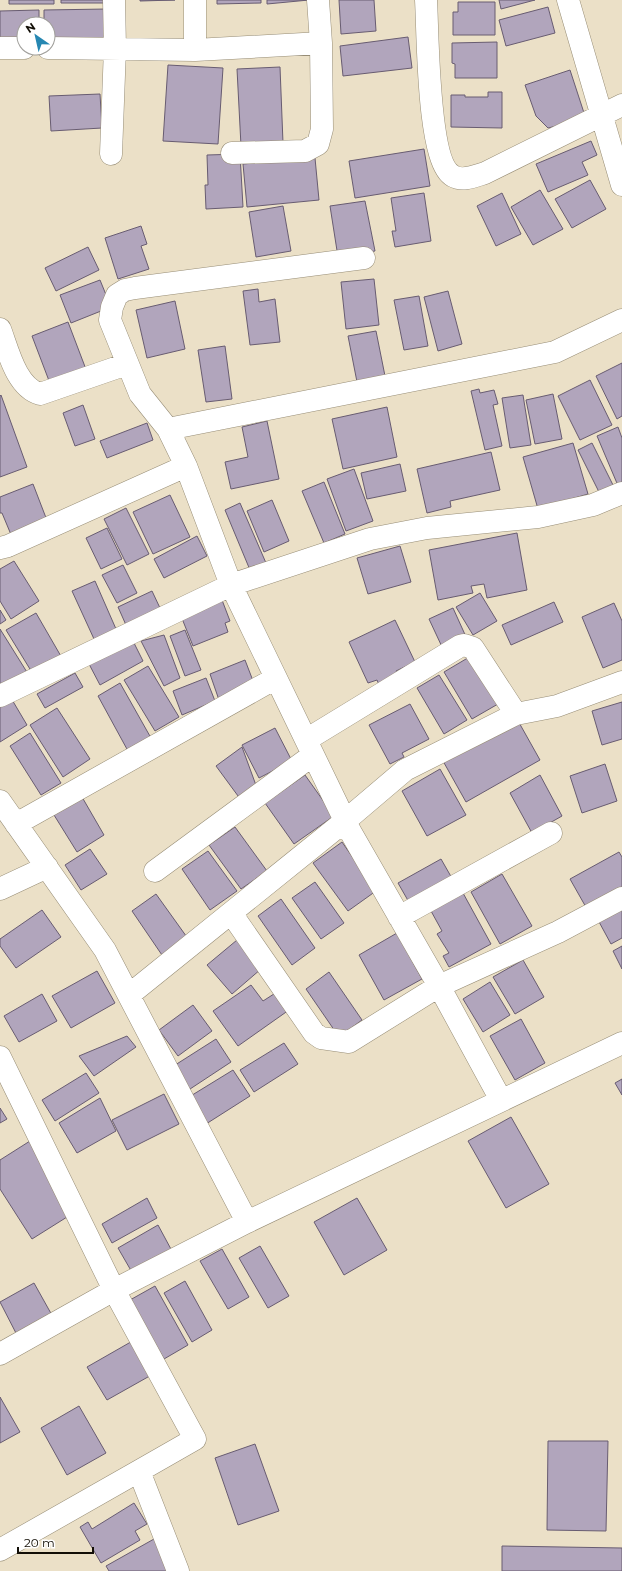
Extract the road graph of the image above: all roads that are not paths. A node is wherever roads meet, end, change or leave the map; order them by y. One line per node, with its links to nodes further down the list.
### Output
1 (114, 0): 10 (street)
2 (195, 0): 11 (street)
3 (318, 0): 6 (street)
4 (426, 0): 13 (street)
5 (568, 0): 13 (street)
6 (321, 43): 11 (street); 14 (street)
7 (0, 48): 8 (street)
8 (16, 48)
9 (56, 48): 10 (street)
10 (115, 48): 11 (street); 15 (street)
11 (195, 50)
12 (622, 105): 13 (street)
13 (602, 115): 16 (street)
14 (232, 153)
15 (111, 154)
16 (622, 185)
17 (364, 258): 20 (street)
18 (622, 320): 21 (street)
19 (0, 329): 20 (street)
20 (127, 364): 21 (street)
21 (168, 429): 22 (street)
22 (186, 466): 24 (street); 25 (street)
23 (622, 493): 25 (street)
24 (0, 548)
25 (231, 585): 26 (street); 28 (street)
26 (276, 678): 30 (street); 33 (street)
27 (622, 682): 29 (street)
28 (0, 696)
29 (516, 714): 30 (street); 32 (street)
30 (309, 747): 32 (street); 36 (street)
31 (0, 801): 33 (street)
32 (345, 821): 39 (street); 40 (street)
33 (16, 824): 35 (street)
34 (551, 833): 40 (street)
35 (47, 867): 37 (street); 42 (street)
36 (155, 871)
37 (0, 889)
38 (622, 898): 41 (street)
39 (231, 913): 41 (street); 42 (street)
40 (399, 917): 41 (street)
41 (439, 986): 45 (street)
42 (129, 996): 46 (street)
43 (622, 1043): 45 (street)
44 (0, 1057): 47 (street)
45 (501, 1100): 46 (street)
46 (247, 1222): 47 (street)
47 (114, 1290): 48 (street); 49 (street)
48 (0, 1354)
49 (139, 1471): 50 (street); 51 (street)
50 (0, 1550)
51 (178, 1571)

